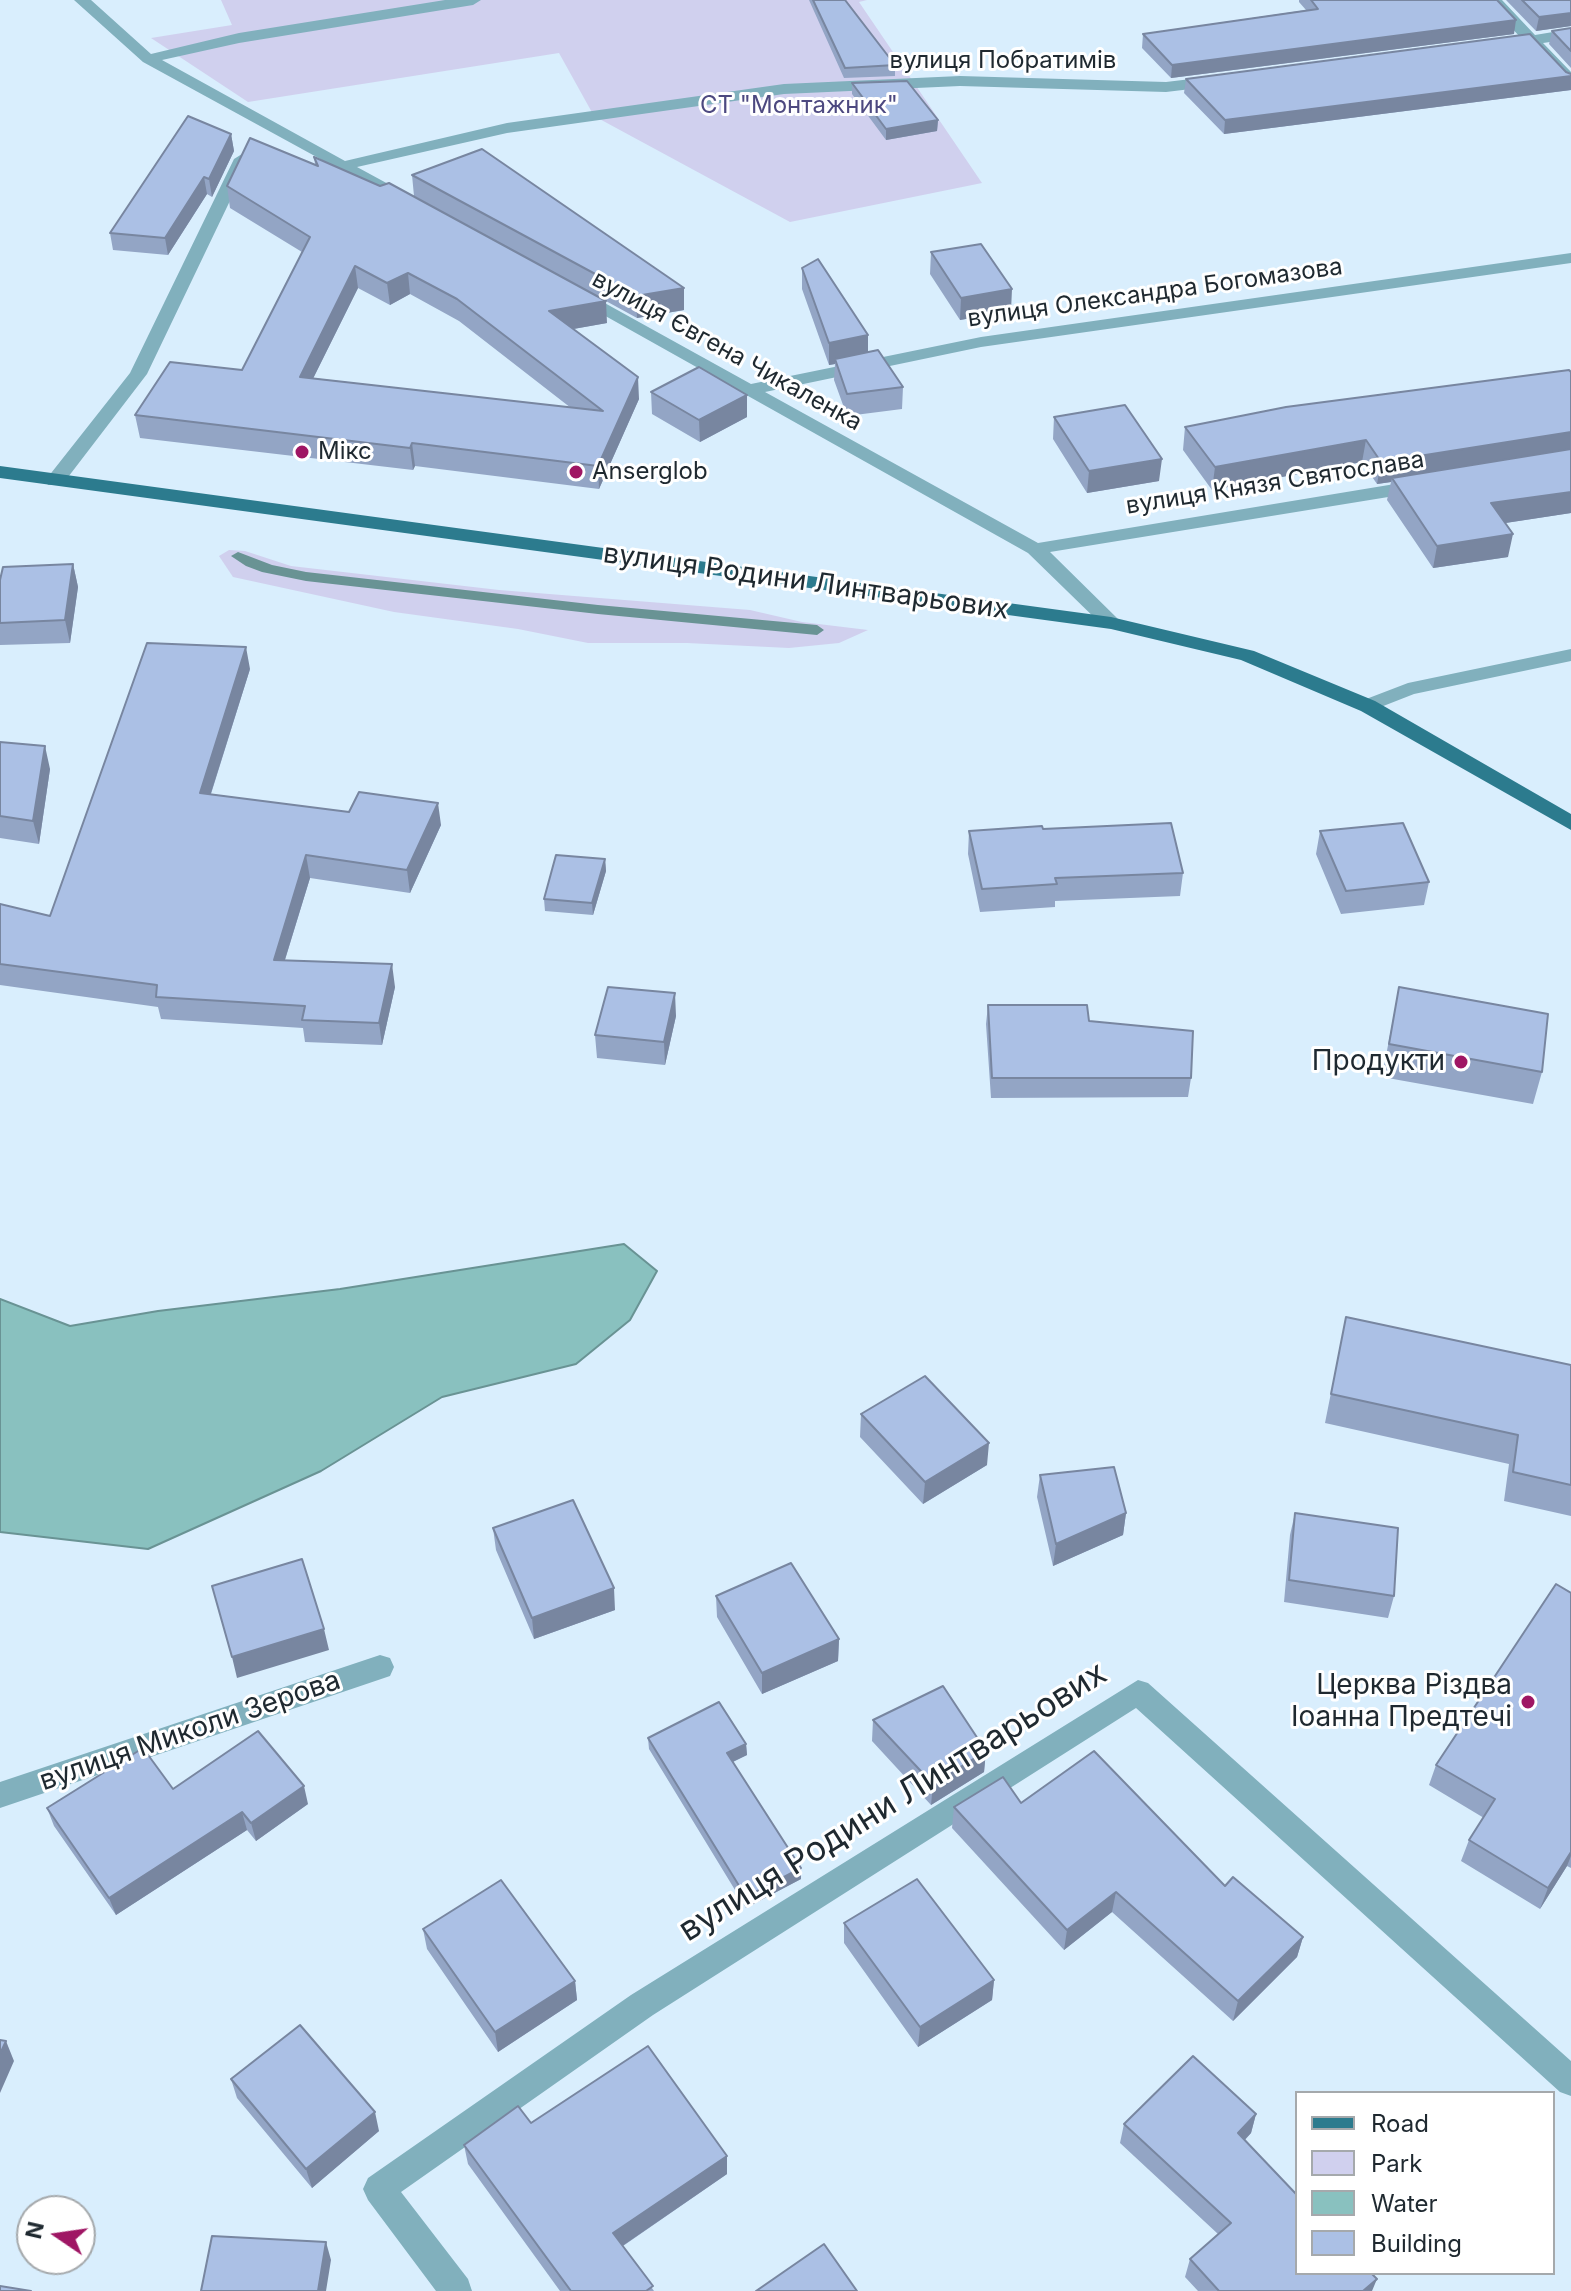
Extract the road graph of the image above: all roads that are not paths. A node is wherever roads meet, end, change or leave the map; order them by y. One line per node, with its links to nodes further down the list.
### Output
1 (82, 0): 7 (street)
2 (473, 0): 7 (street)
3 (1494, 0): 5 (street)
4 (1571, 34): 5 (street)
5 (1534, 40): 6 (street); 9 (street)
6 (1488, 46)
7 (148, 59): 10 (street)
8 (1227, 79): 11 (street, вулиця Побратимів)
9 (1571, 81)
10 (254, 135): 11 (street); 17 (street)
11 (342, 166): 12 (street)
12 (426, 212)
13 (1571, 258): 15 (street, вулиця Олександра Богомазова)
14 (566, 289): 15 (street, вулиця Євгена Чикаленка)
15 (748, 390): 19 (street, вулиця Євгена Чикаленка)
16 (0, 472): 17 (main road, вулиця Родини Линтварьових)
17 (55, 481): 20 (main road, вулиця Родини Линтварьових)
18 (1445, 482): 19 (street, вулиця Князя Святослава)
19 (1035, 549): 20 (street, вулиця Євгена Чикаленка)
20 (1111, 623): 22 (main road, вулиця Родини Линтварьових)
21 (1571, 655): 22 (street)
22 (1368, 706): 23 (main road, вулиця Родини Линтварьових)
23 (1571, 823)
24 (380, 1667): 25 (street, вулиця Миколи Зерова)
25 (0, 1795)
26 (1571, 2081): 27 (street, вулиця Родини Линтварьових)
27 (456, 2291)

